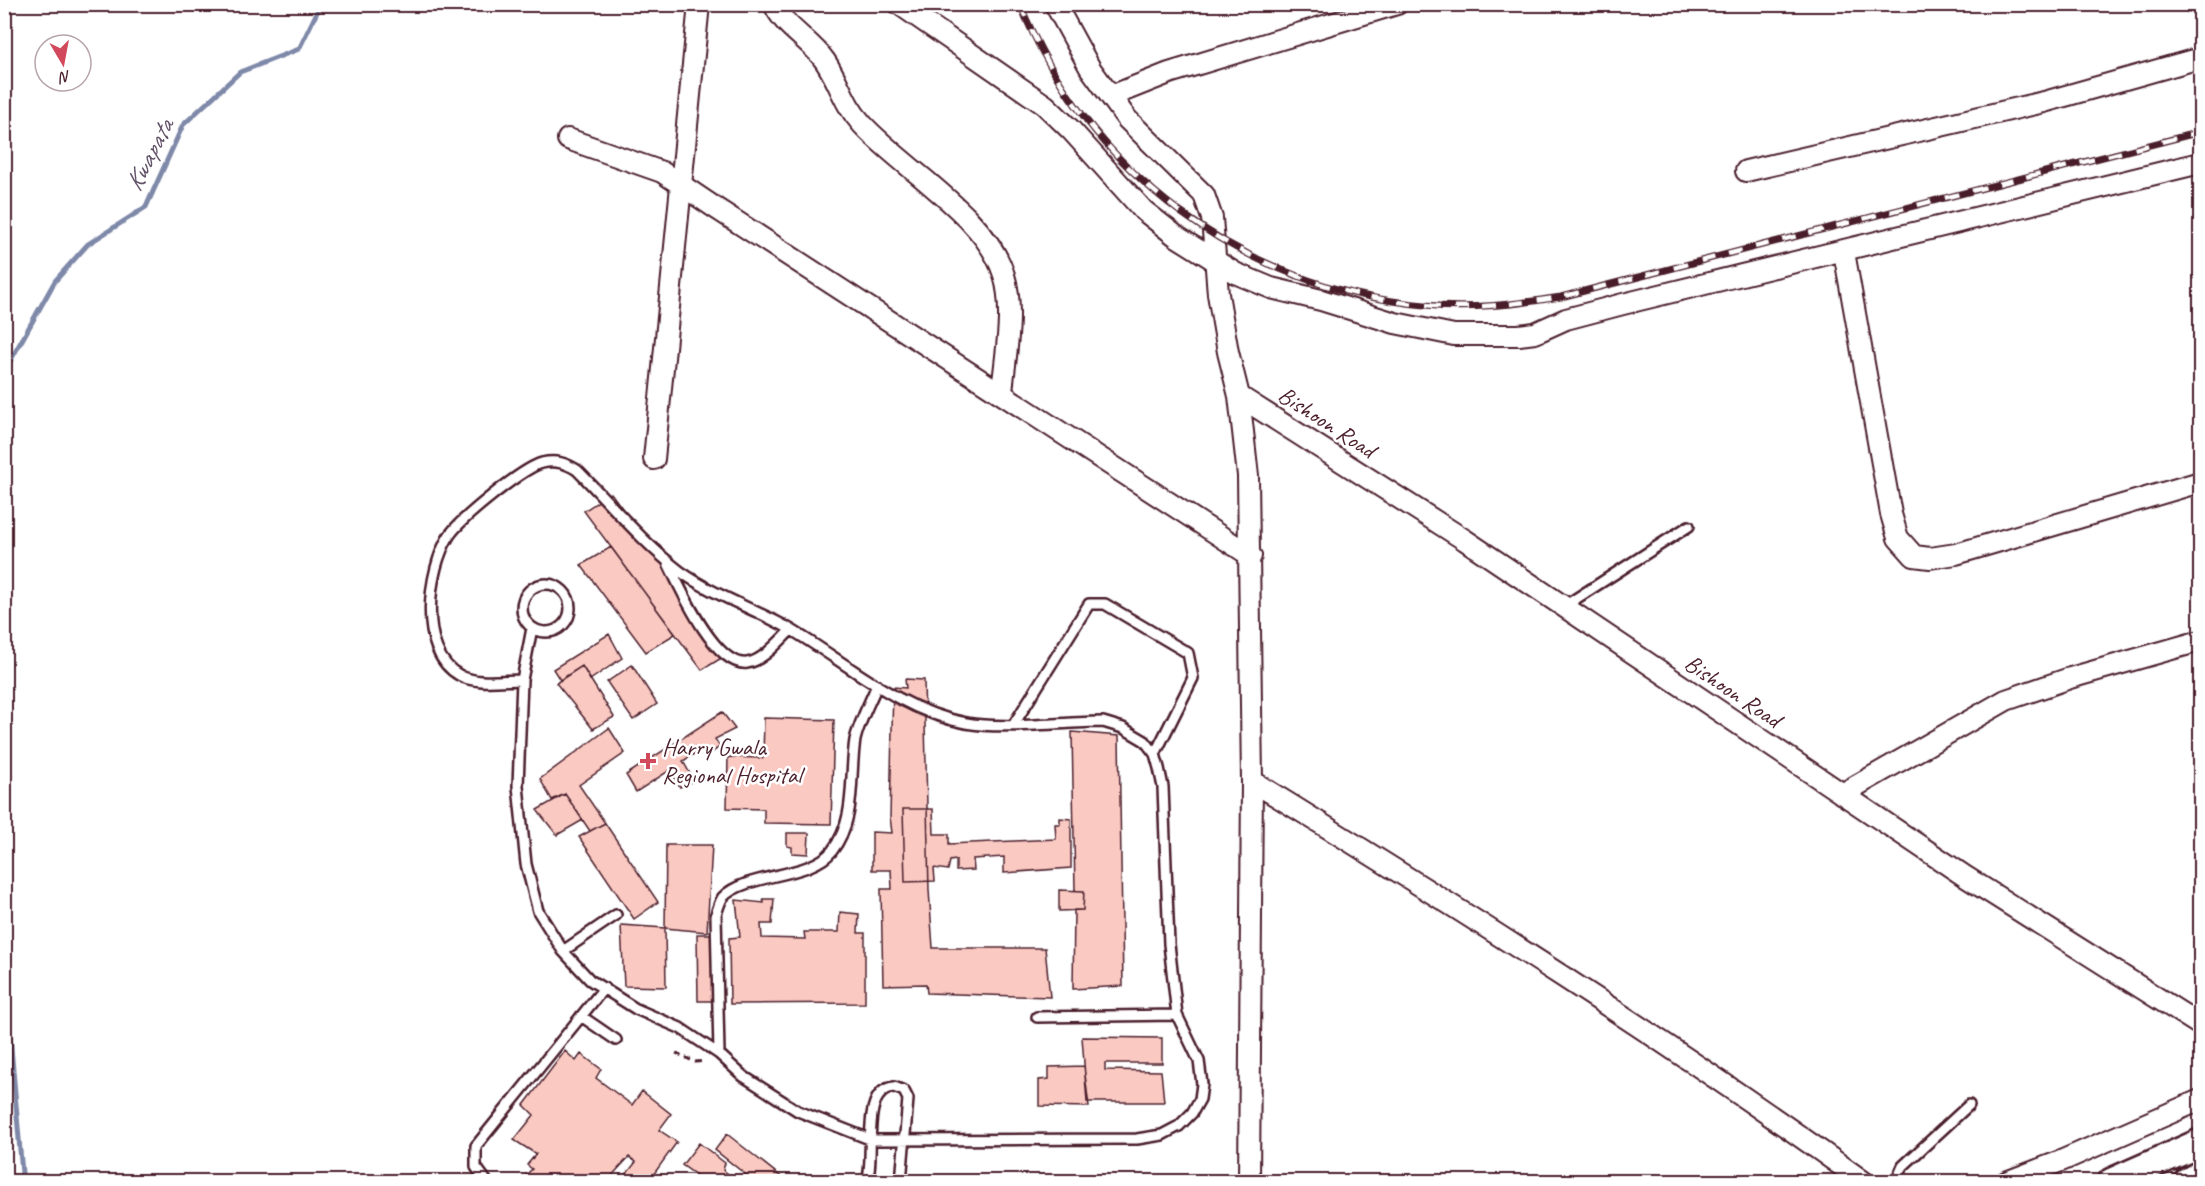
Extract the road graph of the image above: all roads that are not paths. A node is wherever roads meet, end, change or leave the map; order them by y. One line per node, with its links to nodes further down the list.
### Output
1 (699, 4): 11 (street)
2 (774, 4): 14 (street)
3 (899, 4): 13 (street)
4 (1054, 4): 7 (street)
5 (1397, 4): 7 (street)
6 (2200, 58): 10 (street)
7 (1111, 96): 13 (street)
8 (568, 139): 11 (street)
9 (2200, 163): 12 (street)
10 (1746, 171)
11 (682, 183): 14 (street); 16 (street)
12 (1844, 252): 13 (street); 17 (street)
13 (1215, 262): 15 (street)
14 (1002, 393): 20 (street)
15 (1239, 396): 20 (street); 21 (street, Bishoon Road)
16 (654, 459)
17 (2200, 482)
18 (1689, 526): 21 (lane)
19 (664, 556): 23 (lane); 23 (lane); 25 (lane)
20 (1251, 556): 29 (street)
21 (1563, 607): 30 (street, Bishoon Road)
22 (531, 628): 22 (lane); 25 (lane)
23 (791, 630): 26 (lane)
24 (2200, 641): 30 (street)
25 (522, 680): 32 (lane)
26 (877, 685): 27 (lane); 39 (lane)
27 (1014, 724): 28 (lane); 28 (lane)
28 (1155, 754): 34 (lane)
29 (1252, 781): 49 (street); 50 (street)
30 (1842, 794): 37 (street, Bishoon Road)
31 (616, 915): 32 (lane)
32 (563, 951): 33 (lane)
33 (604, 988): 35 (lane); 39 (lane)
34 (1177, 1015): 36 (lane); 42 (lane)
35 (581, 1016): 38 (lane); 46 (lane)
36 (1037, 1017)
37 (2200, 1025)
38 (616, 1040)
39 (722, 1057): 43 (lane)
40 (2200, 1100): 52 (street)
41 (1969, 1105): 51 (lane)
42 (903, 1139): 43 (lane); 43 (lane); 48 (lane)
43 (872, 1140): 47 (lane)
44 (2200, 1143): 53 (main road)
45 (2200, 1175): 54 (main road)
46 (486, 1182)
47 (867, 1182)
48 (901, 1182)
49 (1249, 1182)
50 (1864, 1182)
51 (1896, 1182)
52 (2006, 1182)
53 (2112, 1182)
54 (2188, 1182)

